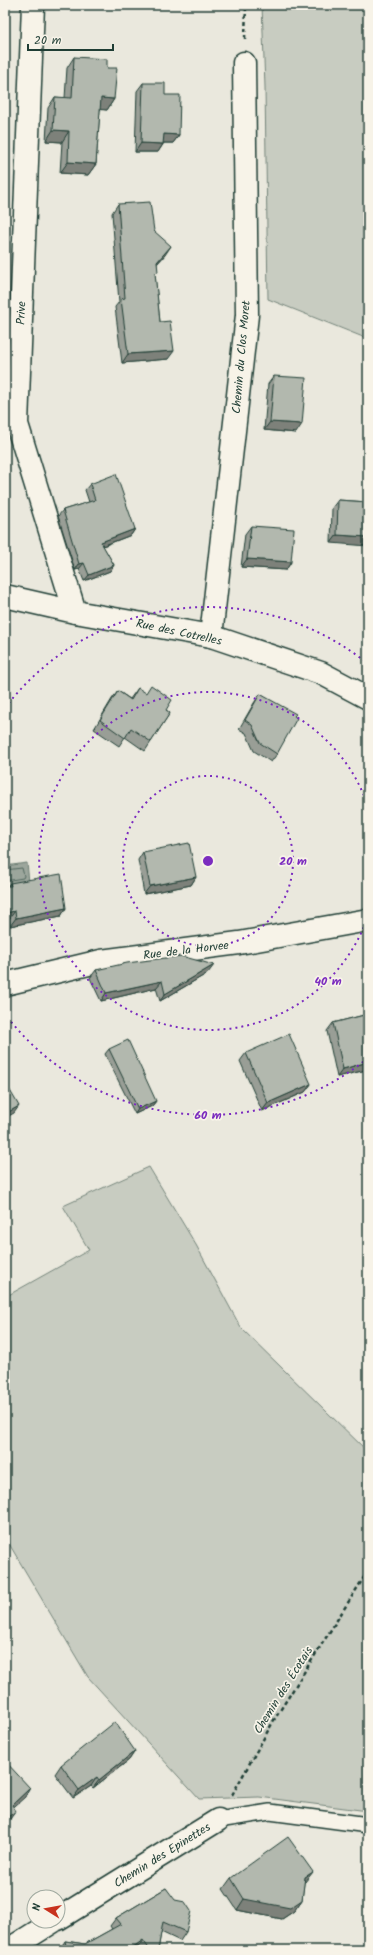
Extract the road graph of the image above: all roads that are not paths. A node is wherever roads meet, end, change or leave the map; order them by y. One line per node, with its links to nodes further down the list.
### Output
1 (33, 5): 4 (street, Prive)
2 (244, 63): 5 (street, Chemin du Clos Moret)
3 (5, 596): 4 (street, Rue des Cotrelles)
4 (75, 612): 5 (street, Rue des Cotrelles)
5 (210, 636): 6 (street, Rue des Cotrelles)
6 (368, 698)
7 (368, 920): 8 (street, Rue de la Horvee)
8 (5, 984)
9 (218, 1820): 10 (lane, Chemin des Epinettes); 11 (street, Chemin des Epinettes)
10 (368, 1825)
11 (66, 1914)
12 (41, 1929): 13 (street)
13 (8, 1950)

